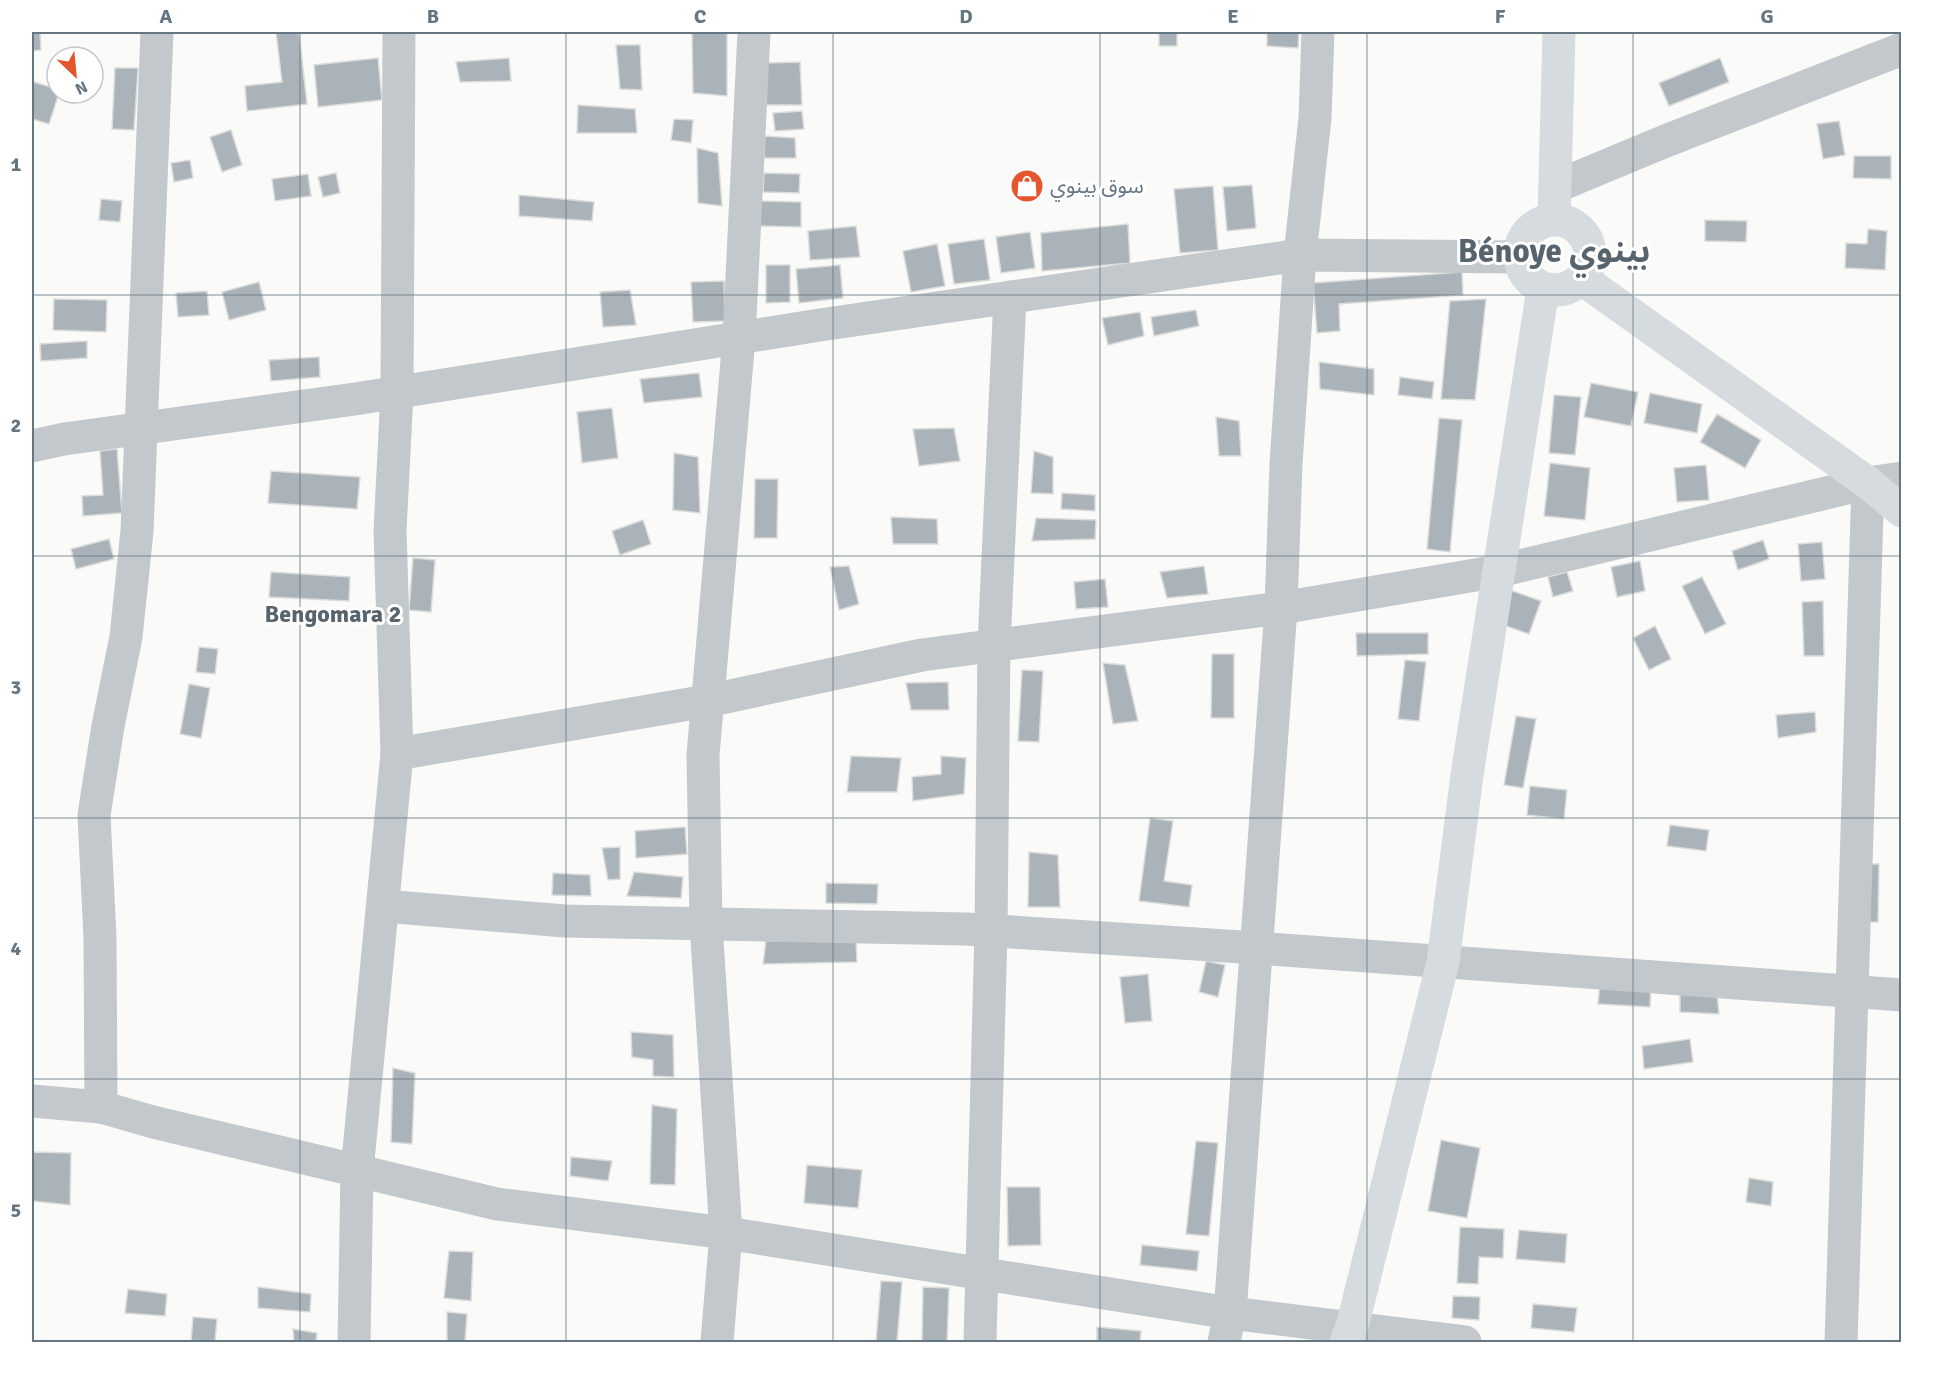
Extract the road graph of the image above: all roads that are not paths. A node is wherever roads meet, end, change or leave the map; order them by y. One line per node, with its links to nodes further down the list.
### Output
1 (157, 32): 16 (street)
2 (399, 32): 15 (street)
3 (754, 32): 14 (street)
4 (1318, 32): 9 (street)
5 (1559, 32): 7 (street)
6 (1902, 49): 7 (street)
7 (1555, 187): 8 (street)
8 (1554, 219): 10 (street); 11 (street)
9 (1300, 255): 10 (street); 13 (street); 22 (street)
10 (1519, 257): 12 (street)
11 (1582, 279): 12 (street); 19 (street)
12 (1543, 289): 21 (street)
13 (1010, 297): 14 (street); 23 (street)
14 (739, 338): 15 (street); 24 (street)
15 (397, 393): 16 (street); 25 (street)
16 (141, 429): 17 (street); 34 (street)
17 (32, 446)
18 (1902, 478): 19 (street)
19 (1868, 483): 20 (street); 21 (street); 31 (street)
20 (1902, 511)
21 (1499, 571): 22 (street); 30 (street)
22 (1281, 608): 23 (street); 29 (street)
23 (994, 645): 24 (street); 28 (street)
24 (707, 701): 25 (street); 27 (street)
25 (397, 754): 26 (street)
26 (382, 906): 27 (street); 35 (street)
27 (706, 924): 28 (street); 36 (street)
28 (991, 931): 29 (street); 37 (street)
29 (1257, 948): 30 (street); 38 (street)
30 (1443, 962): 31 (street); 39 (street)
31 (1852, 991): 32 (street); 44 (street)
32 (1902, 995)
33 (32, 1101): 34 (street)
34 (101, 1107): 35 (street)
35 (357, 1171): 36 (street); 40 (street)
36 (726, 1233): 37 (street); 41 (street)
37 (981, 1274): 38 (street); 42 (street)
38 (1227, 1328): 39 (street)
39 (1349, 1335): 43 (street)
40 (354, 1342)
41 (717, 1342)
42 (980, 1342)
43 (1465, 1342)
44 (1841, 1342)

